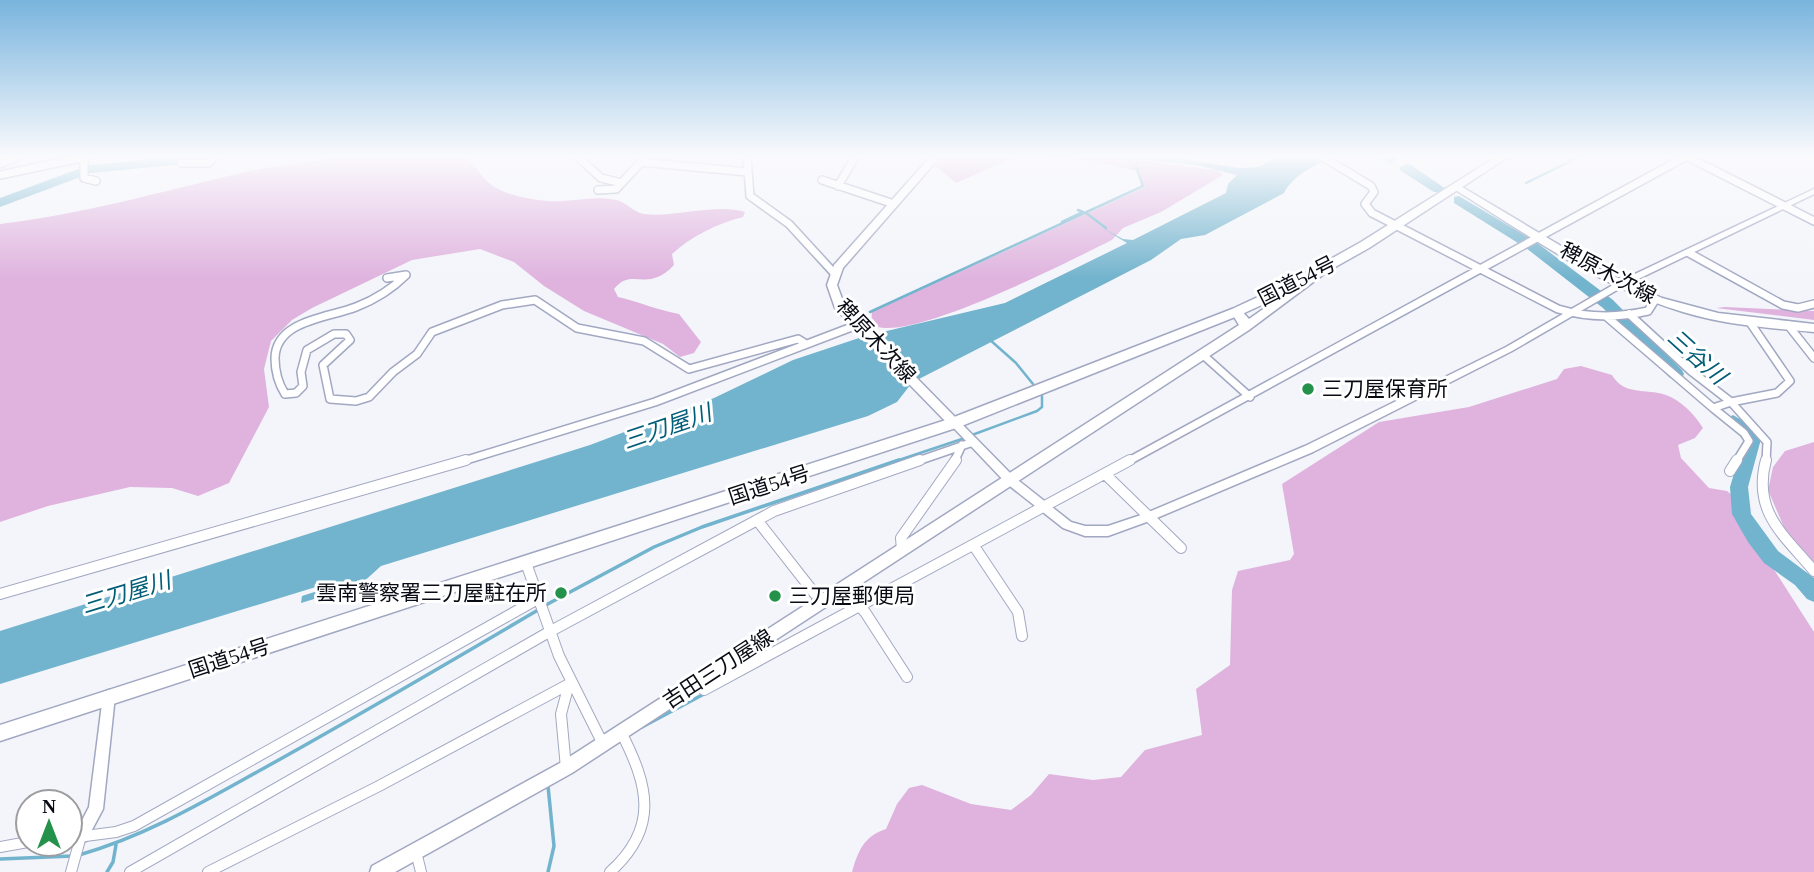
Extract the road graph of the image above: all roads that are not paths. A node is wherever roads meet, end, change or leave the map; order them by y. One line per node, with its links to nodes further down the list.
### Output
1 (752, 198): 18 (street)
2 (874, 198): 10 (street)
3 (900, 198): 10 (main road, 稗原木次線)
4 (1369, 198): 13 (street)
5 (1440, 198): 13 (highway, 国道54号)
6 (1475, 198): 14 (main road, 稗原木次線)
7 (1610, 198): 14 (street)
8 (1768, 198): 11 (street)
9 (1803, 198): 11 (street)
10 (894, 204): 18 (main road, 稗原木次線)
11 (1787, 207): 12 (street); 15 (street)
12 (1814, 221)
13 (1396, 226): 16 (street); 17 (highway, 国道54号)
14 (1539, 236): 16 (street); 20 (main road, 稗原木次線)
15 (1689, 253): 20 (street); 22 (street)
16 (1479, 269): 24 (street); 35 (street)
17 (1323, 270): 23 (highway, 国道54号); 30 (main road, 吉田三刀屋線)
18 (834, 273): 29 (main road, 稗原木次線)
19 (387, 278): 32 (street)
20 (1621, 284): 21 (main road, 稗原木次線); 24 (street)
21 (1655, 300): 25 (street); 27 (main road, 稗原木次線)
22 (1814, 304)
23 (1236, 312): 30 (main road); 38 (highway, 国道54号)
24 (1569, 313): 26 (street); 43 (street)
25 (1629, 314): 26 (street); 36 (street)
26 (1606, 317): 37 (street)
27 (1749, 321): 28 (main road, 稗原木次線); 36 (street)
28 (1788, 325): 31 (main road, 稗原木次線); 34 (street)
29 (859, 326): 32 (street); 38 (main road, 稗原木次線)
30 (1245, 327): 33 (main road, 吉田三刀屋線)
31 (1814, 328)
32 (803, 342): 51 (street)
33 (1202, 354): 35 (street); 41 (main road, 吉田三刀屋線)
34 (1814, 358)
35 (1249, 396): 40 (street)
36 (1731, 402): 37 (street); 49 (street)
37 (1716, 408): 39 (street)
38 (961, 433): 41 (street); 44 (street); 47 (street); 48 (highway, 国道54号)
39 (1730, 471)
40 (1105, 474): 42 (street); 43 (street)
41 (1010, 480): 42 (street); 47 (main road, 吉田三刀屋線)
42 (1047, 509): 43 (street); 45 (street)
43 (1148, 517): 46 (street)
44 (757, 520): 52 (street); 55 (street)
45 (974, 546): 54 (street); 56 (street)
46 (1181, 548)
47 (902, 550): 50 (main road, 吉田三刀屋線)
48 (526, 564): 53 (street); 60 (highway, 国道54号)
49 (1814, 571)
50 (842, 589): 52 (main road, 吉田三刀屋線); 54 (street)
51 (0, 594)
52 (825, 600): 58 (main road, 吉田三刀屋線)
53 (538, 606): 55 (street); 66 (street)
54 (860, 607): 57 (street); 58 (street)
55 (549, 632): 59 (street); 68 (street)
56 (1022, 636)
57 (907, 677)
58 (699, 681): 61 (main road, 吉田三刀屋線)
59 (569, 684): 63 (street); 64 (street); 69 (street)
60 (109, 696): 62 (highway, 国道54号); 65 (street)
61 (621, 732): 63 (main road, 吉田三刀屋線); 72 (street)
62 (0, 733)
63 (603, 744): 64 (main road, 吉田三刀屋線)
64 (566, 768): 67 (main road, 吉田三刀屋線)
65 (84, 826)
66 (84, 836)
67 (416, 852): 70 (main road, 吉田三刀屋線); 71 (street)
68 (130, 872)
69 (208, 872)
70 (379, 872)
71 (421, 872)
72 (610, 872)

